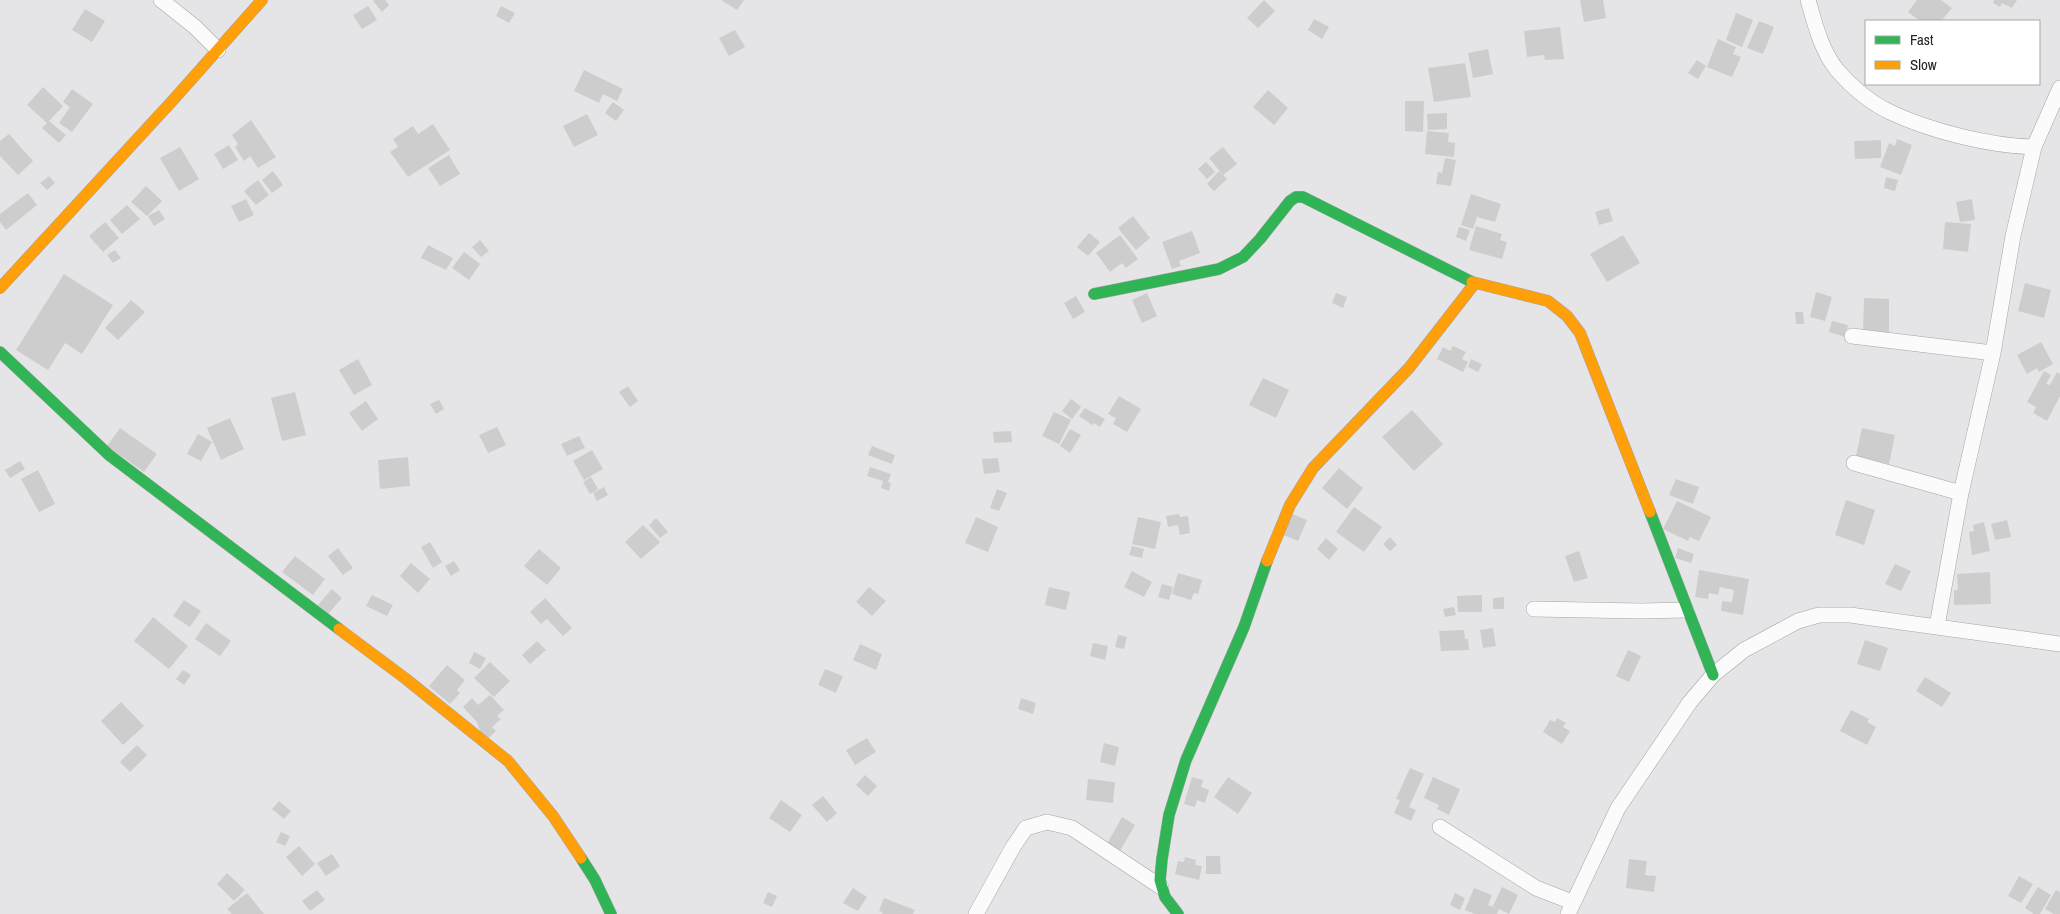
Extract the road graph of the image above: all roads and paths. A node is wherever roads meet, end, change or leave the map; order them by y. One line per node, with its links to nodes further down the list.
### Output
1 (161, 0): 4 (street)
2 (262, 0): 4 (street)
3 (1808, 0): 6 (street)
4 (218, 50): 8 (street)
5 (2060, 88): 6 (street)
6 (2034, 147): 12 (street)
7 (1475, 283): 9 (street); 16 (street); 21 (street)
8 (0, 288)
9 (1094, 294)
10 (1852, 336): 12 (street)
11 (0, 352): 23 (street)
12 (1993, 353): 14 (street)
13 (1854, 463): 14 (street)
14 (1961, 493): 17 (street)
15 (1534, 609): 16 (street)
16 (1686, 610): 19 (street)
17 (1937, 626): 18 (street); 19 (street)
18 (2060, 644)
19 (1713, 675): 22 (street)
20 (1440, 827): 22 (street)
21 (1161, 887): 24 (street); 25 (street)
22 (1570, 908)
23 (611, 914)
24 (976, 914)
25 (1178, 914)

